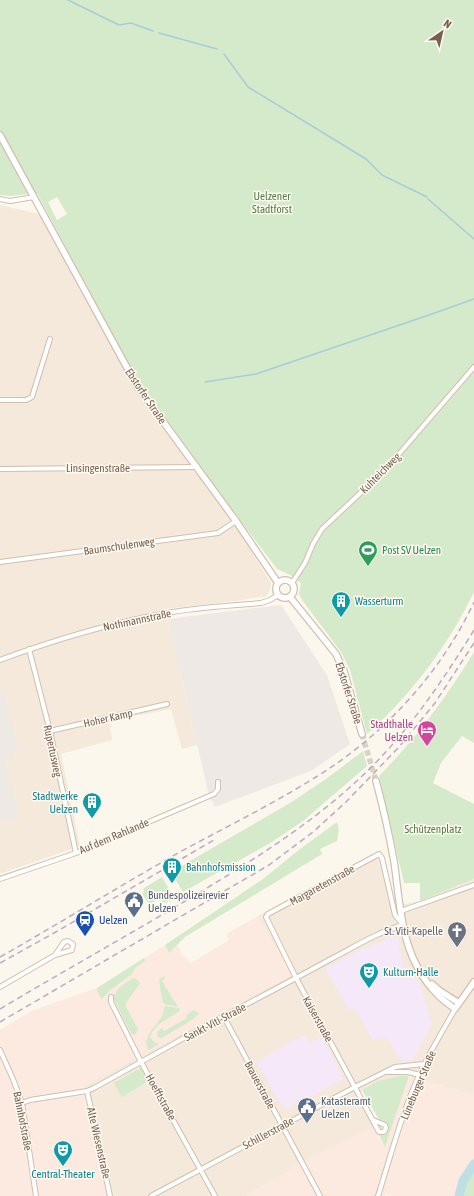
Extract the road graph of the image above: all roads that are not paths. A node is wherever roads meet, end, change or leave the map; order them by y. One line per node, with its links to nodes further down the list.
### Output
1 (0, 135): 2 (main road, Ebstorfer Straße)
2 (34, 197): 3 (street); 7 (main road, Ebstorfer Straße)
3 (0, 199)
4 (50, 339): 6 (street)
5 (474, 367): 12 (street, Kuhteichweg)
6 (0, 400)
7 (196, 467): 8 (street, Linsingenstraße); 9 (main road, Ebstorfer Straße)
8 (0, 469)
9 (236, 521): 10 (street, Baumschulenweg); 11 (main road, Ebstorfer Straße)
10 (0, 562)
11 (278, 583): 12 (main road); 13 (main road)
12 (292, 583): 14 (main road)
13 (278, 595): 14 (main road); 15 (street, Nothmannstraße)
14 (290, 597): 19 (main road, Ebstorfer Straße)
15 (29, 650): 16 (street, Nothmannstraße); 18 (street, Rupertusweg)
16 (0, 659)
17 (167, 704): 18 (street, Hoher Kamp)
18 (50, 731): 22 (street, Rupertusweg)
19 (362, 734)
20 (376, 781): 25 (main road)
21 (218, 782): 22 (street, Auf dem Rahlande)
22 (76, 853): 23 (street, Auf dem Rahlande)
23 (0, 879)
24 (474, 885): 25 (street)
25 (401, 911): 27 (main road)
26 (266, 917): 27 (street, Margaretenstraße); 30 (street, Kaiserstraße)
27 (403, 925): 29 (main road); 30 (street, Sankt-Viti-Straße)
28 (55, 955): 32 (street)
29 (420, 972): 34 (main road); 35 (main road)
30 (296, 978): 36 (street, Sankt-Viti-Straße); 42 (street, Kaiserstraße)
31 (474, 982): 34 (main road, Lüneburger Straße)
32 (0, 987)
33 (110, 997): 38 (street, Hoefftstraße)
34 (460, 1003): 35 (main road, Lüneburger Straße)
35 (456, 1009): 39 (street, Lüneburger Straße)
36 (224, 1017): 38 (street, Sankt-Viti-Straße); 46 (street, Brauerstraße)
37 (0, 1050): 44 (street, Bahnhofstraße)
38 (141, 1062): 43 (street, Sankt-Viti-Straße); 47 (street, Hoefftstraße)
39 (424, 1064): 40 (street, Schillerstraße); 41 (street, Lüneburger Straße)
40 (386, 1072): 41 (street, Schillerstraße); 42 (street, Schillerstraße)
41 (420, 1075): 53 (street, Lüneburger Straße)
42 (355, 1087): 45 (street, Kaiserstraße); 46 (street, Schillerstraße)
43 (87, 1091): 44 (street, Sankt-Viti-Straße); 49 (street, Alte Wiesenstraße)
44 (22, 1103): 48 (street, Bahnhofstraße)
45 (373, 1120)
46 (282, 1126): 47 (street, Schillerstraße); 52 (street, Brauerstraße)
47 (201, 1169): 50 (street, Schillerstraße); 51 (street, Hoefftstraße)
48 (36, 1196)
49 (110, 1196)
50 (151, 1196)
51 (215, 1196)
52 (320, 1196)
53 (378, 1196)

